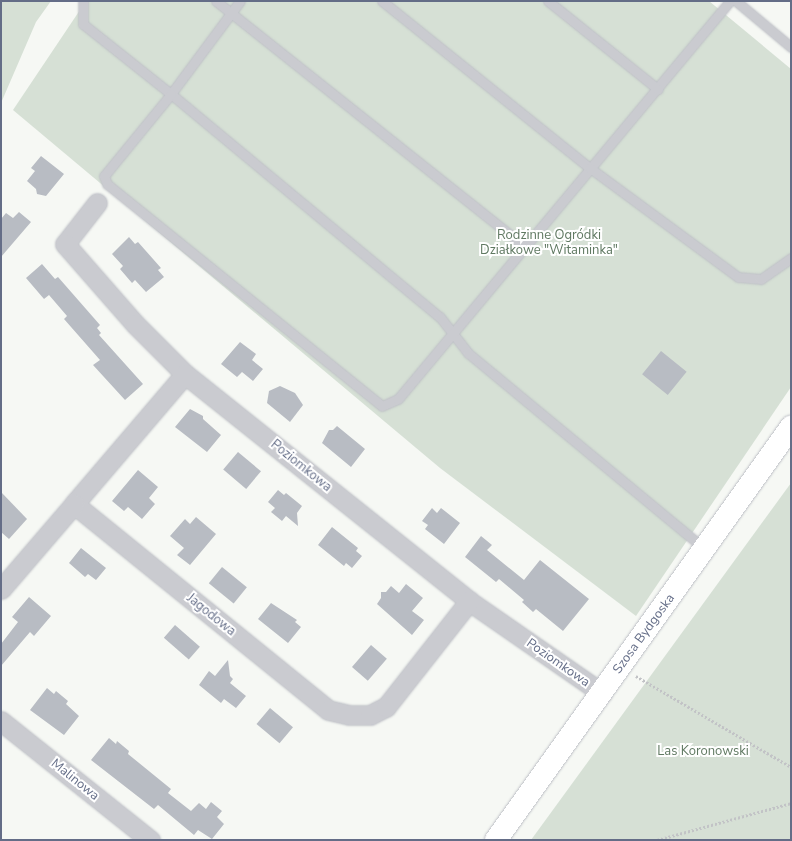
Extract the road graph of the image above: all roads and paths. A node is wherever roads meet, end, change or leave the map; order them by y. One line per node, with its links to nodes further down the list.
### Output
1 (83, 1): 11 (lane)
2 (216, 1): 8 (lane)
3 (240, 1): 8 (lane)
4 (382, 1): 12 (lane)
5 (548, 1): 10 (lane)
6 (730, 1): 10 (lane)
7 (736, 1): 9 (lane)
8 (230, 12): 11 (lane); 14 (lane)
9 (791, 47)
10 (658, 89): 12 (lane)
11 (171, 94): 16 (lane); 16 (lane)
12 (590, 168): 14 (lane); 15 (lane)
13 (97, 203): 17 (street, Poziomkowa)
14 (525, 248): 16 (lane)
15 (791, 258)
16 (453, 331): 20 (lane)
17 (185, 374): 19 (street); 22 (street, Poziomkowa)
18 (791, 427): 20 (main road, Szosa Bydgoska)
19 (74, 504): 21 (street); 22 (street, Jagodowa)
20 (705, 549): 23 (main road, Szosa Bydgoska)
21 (1, 589)
22 (469, 601): 24 (street, Poziomkowa)
23 (621, 666): 24 (main road, Szosa Bydgoska); 26 (path)
24 (602, 693): 29 (main road, Szosa Bydgoska)
25 (1, 721): 28 (street, Malinowa)
26 (791, 767)
27 (791, 803): 30 (path)
28 (150, 840)
29 (496, 840)
30 (657, 840)

